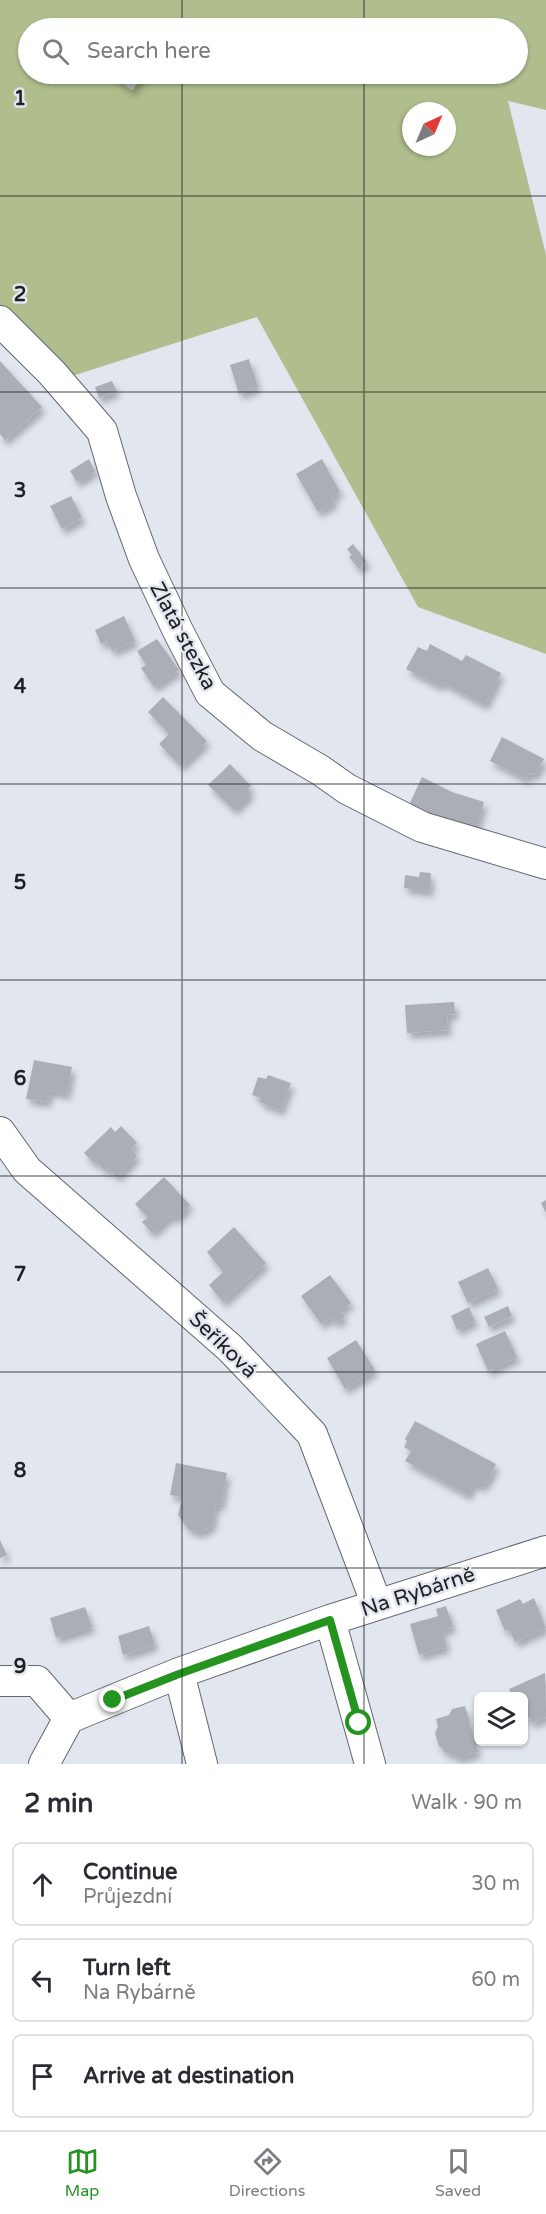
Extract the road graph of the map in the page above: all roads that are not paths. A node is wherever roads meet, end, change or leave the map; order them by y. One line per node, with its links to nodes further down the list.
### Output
1 (0, 321): 2 (street, Zlatá stezka)
2 (546, 864)
3 (0, 1132): 5 (street, Šeříková)
4 (546, 1551): 5 (street, Na Rybárně)
5 (376, 1605): 6 (street, Na Rybárně)
6 (330, 1620): 7 (street, Na Rybárně); 12 (street)
7 (179, 1674): 9 (street, Na Rybárně); 11 (street)
8 (0, 1681): 9 (street)
9 (69, 1718): 10 (street)
10 (44, 1764)
11 (202, 1764)
12 (370, 1764)

